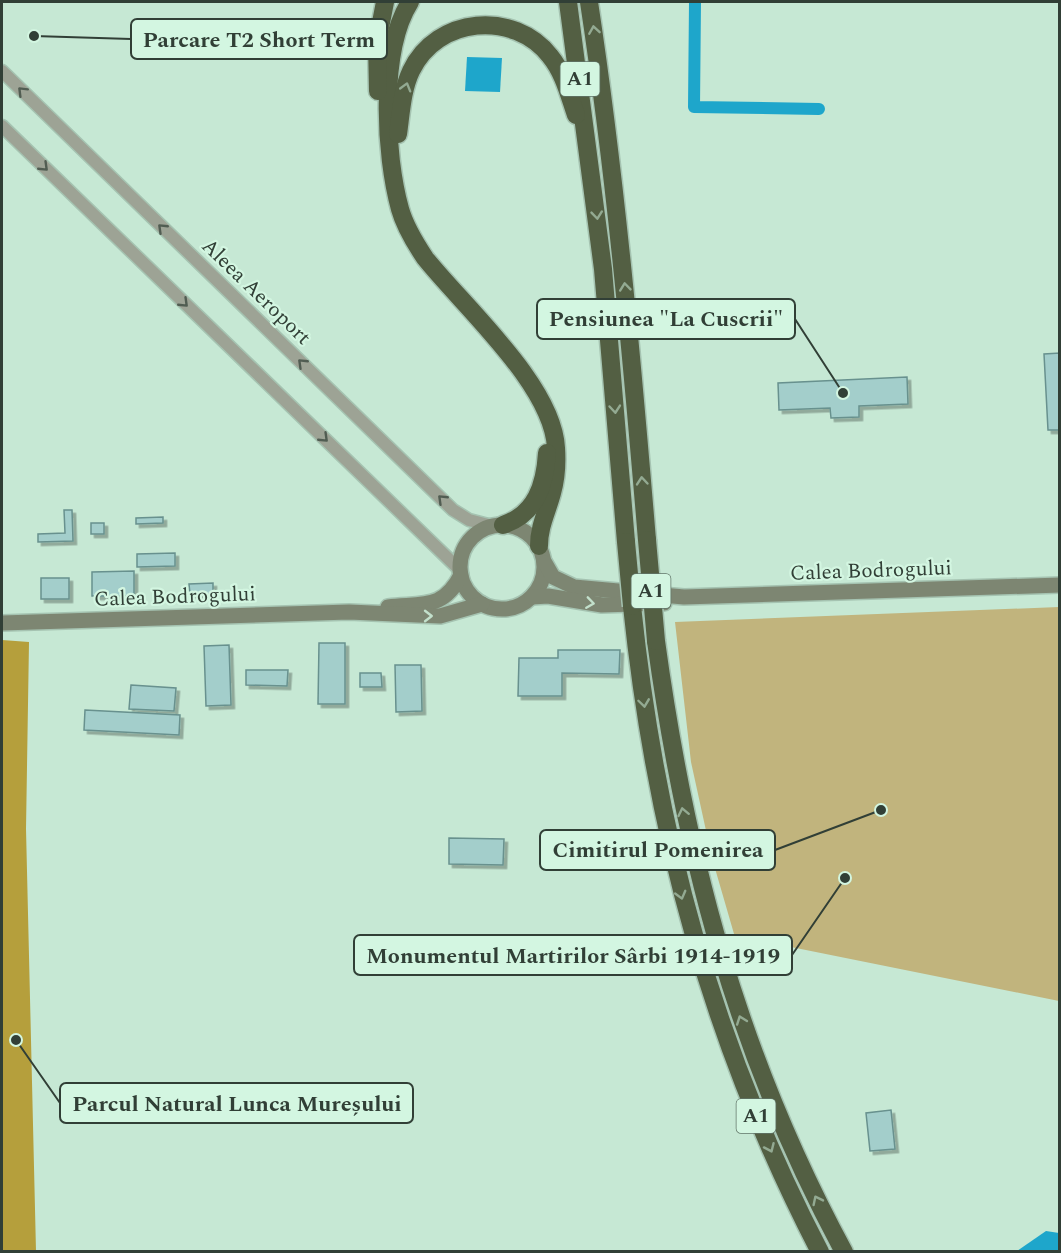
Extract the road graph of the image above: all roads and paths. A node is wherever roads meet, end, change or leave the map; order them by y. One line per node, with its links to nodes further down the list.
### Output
1 (385, 2): 7 (highway)
2 (410, 2): 7 (highway)
3 (568, 2): 8 (highway, A1)
4 (590, 2): 21 (highway, A1, one-way to 4, bridge)
5 (2, 71): 11 (street, Aleea Aeroport, one-way to 5)
6 (2, 126): 13 (street, one-way to 13)
7 (390, 133): 9 (highway)
8 (590, 157): 9 (highway, one-way to 8); 20 (highway, A1, one-way to 20, bridge)
9 (393, 165): 10 (highway)
10 (537, 395): 11 (highway); 12 (highway)
11 (498, 525): 12 (main road, Calea Bodrogului); 13 (main road, Calea Bodrogului)
12 (542, 555): 15 (main road); 16 (main road, Calea Bodrogului)
13 (460, 572): 17 (main road); 18 (main road, Calea Bodrogului)
14 (1059, 585): 16 (main road, Calea Bodrogului)
15 (532, 597): 16 (main road, Calea Bodrogului, one-way to 16); 17 (main road, Calea Bodrogului)
16 (684, 597)
17 (482, 604): 18 (main road, Calea Bodrogului, one-way to 17)
18 (349, 612): 19 (main road, Calea Bodrogului)
19 (2, 623)
20 (820, 1251)
21 (844, 1251)

